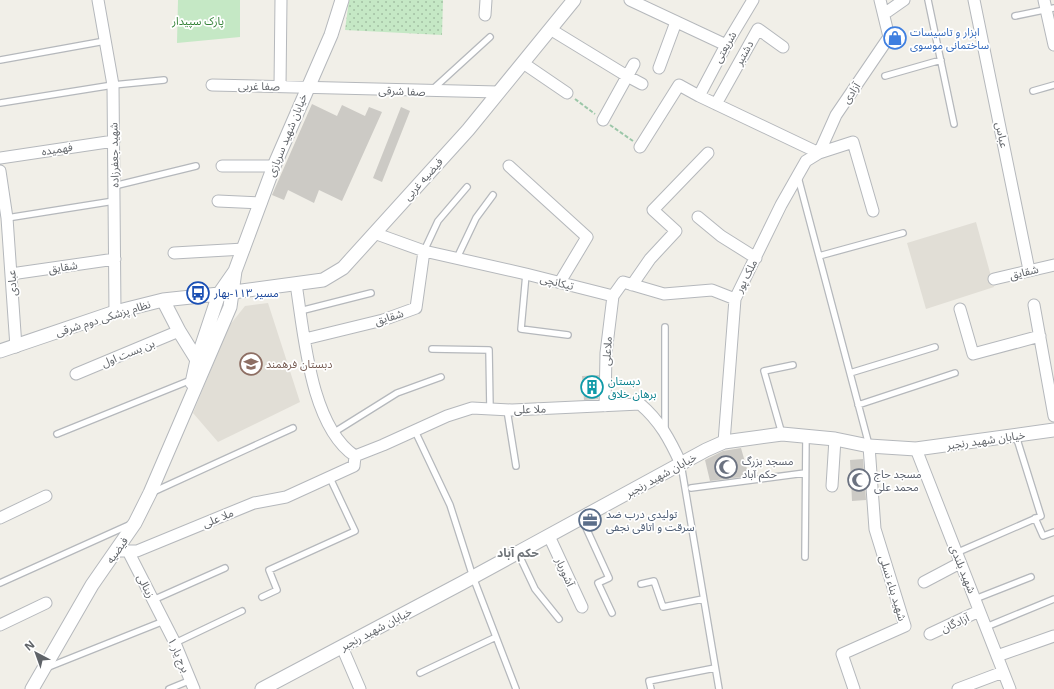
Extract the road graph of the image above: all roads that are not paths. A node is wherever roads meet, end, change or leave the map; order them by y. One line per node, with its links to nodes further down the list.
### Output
1 (98, 0): 19 (street, شهید جعفرزاده)
2 (281, 0): 35 (street)
3 (342, 0): 36 (street, خیابان شهید سربازی)
4 (486, 0): 14 (street)
5 (574, 0): 17 (street, فیضیه غربی)
6 (630, 0): 16 (street)
7 (753, 0): 20 (street, شریعتی)
8 (880, 0): 13 (street)
9 (904, 0): 13 (street)
10 (928, 0): 24 (lane)
11 (974, 0): 77 (street, عباس)
12 (1048, 6): 15 (lane); 21 (street)
13 (884, 14): 49 (street, آزادی)
14 (485, 15)
15 (1015, 16)
16 (676, 22): 20 (street); 27 (street)
17 (550, 29): 25 (street, فیضیه غربی); 28 (street)
18 (490, 37): 38 (lane)
19 (105, 41): 23 (lane); 32 (street, شهید جعفرزاده)
20 (726, 45): 41 (street, شریعتی)
21 (1054, 45)
22 (783, 47): 43 (street, دشتبر)
23 (0, 60)
24 (941, 60): 29 (lane); 45 (lane)
25 (523, 63): 39 (street, فیضیه غربی); 40 (street)
26 (634, 64): 28 (street)
27 (659, 68)
28 (627, 76): 31 (street); 44 (street)
29 (885, 76)
30 (164, 80): 32 (lane)
31 (642, 84)
32 (112, 85): 42 (lane); 46 (street, شهید جعفرزاده)
33 (212, 85): 35 (street, صفا غربی)
34 (1054, 85): 37 (lane)
35 (280, 86): 36 (street, صفا غربی)
36 (306, 88): 38 (street, صفا شرقی); 53 (street, خیابان شهید سربازی)
37 (1032, 91)
38 (430, 92): 39 (street, صفا شرقی)
39 (498, 92): 67 (street, فیضیه غربی)
40 (567, 93)
41 (698, 96): 43 (street); 47 (street)
42 (0, 103)
43 (716, 104): 49 (street)
44 (603, 120)
45 (954, 124)
46 (114, 141): 50 (street, فهمیده); 57 (street, شهید جعفرزاده)
47 (640, 147)
48 (708, 153): 84 (street)
49 (819, 153): 56 (street, ملک پور); 64 (street)
50 (0, 158)
51 (196, 166): 57 (lane)
52 (222, 166): 53 (street)
53 (274, 166): 62 (street, خیابان شهید سربازی)
54 (509, 166): 82 (street)
55 (0, 171): 63 (street, عبادی)
56 (798, 176): 72 (lane); 74 (street, ملک پور)
57 (114, 186): 60 (street, شهید جعفرزاده)
58 (467, 187): 70 (lane)
59 (493, 195): 73 (lane)
60 (114, 201): 66 (lane); 75 (street, شهید جعفرزاده)
61 (218, 201): 62 (street)
62 (261, 203): 69 (street, خیابان شهید سربازی)
63 (3, 206): 66 (street, عبادی)
64 (873, 211)
65 (698, 217): 74 (street)
66 (7, 218): 79 (street, عبادی)
67 (374, 233): 70 (street, تیکانچی); 83 (street, فیضیه غربی)
68 (903, 233): 72 (lane)
69 (244, 250): 71 (street); 78 (street, خیابان شهید سربازی)
70 (424, 251): 73 (street, تیکانچی); 98 (street, شقایق)
71 (174, 253)
72 (819, 256): 105 (lane)
73 (456, 258): 80 (street, تیکانچی)
74 (756, 258): 88 (street, ملک پور)
75 (115, 259): 79 (street, شقایق); 93 (street, شهید جعفرزاده)
76 (1054, 265): 77 (street, شقایق)
77 (1029, 270): 81 (street, شقایق)
78 (235, 271): 85 (street, فیضیه)
79 (11, 274): 99 (street, عبادی)
80 (526, 274): 82 (street, تیکانچی); 96 (lane)
81 (994, 278)
82 (560, 282): 87 (street, تیکانچی)
83 (296, 284): 85 (street, فیضیه غربی); 92 (street)
84 (632, 285): 87 (street); 88 (street)
85 (225, 293): 89 (street, نظام پزشکی دوم شرقی); 103 (street, فیضیه); 110 (street, فیضیه)
86 (371, 293): 92 (lane)
87 (613, 296): 112 (street, ملاعلی)
88 (735, 299): 126 (street, ملک پور)
89 (163, 300): 93 (street, نظام پزشکی دوم شرقی); 95 (street)
90 (1034, 305): 97 (street)
91 (960, 309): 97 (street)
92 (300, 311): 98 (street)
93 (115, 312): 99 (street, نظام پزشکی دوم شرقی)
94 (665, 327): 119 (lane)
95 (179, 331): 103 (street); 107 (street, بن بست اول)
96 (568, 335)
97 (1040, 336): 115 (street)
98 (305, 339): 120 (street)
99 (16, 347): 102 (street, نظام پزشکی دوم شرقی)
100 (935, 347): 105 (lane)
101 (432, 349): 113 (lane)
102 (0, 351)
103 (197, 360): 109 (street, فیضیه)
104 (793, 365): 122 (lane)
105 (850, 373): 111 (lane)
106 (955, 373): 111 (lane)
107 (76, 374)
108 (441, 377): 120 (lane)
109 (193, 379): 110 (street, فیضیه); 121 (lane)
110 (188, 404): 136 (street, فیضیه)
111 (858, 405): 127 (lane)
112 (606, 406): 114 (street, ملا علی); 119 (street, ملا علی)
113 (490, 409): 114 (street, ملا علی); 118 (street, ملا علی)
114 (507, 410): 131 (lane)
115 (1054, 416)
116 (293, 428): 136 (lane)
117 (1054, 430): 124 (street, خیابان شهید رنجبر)
118 (415, 431): 129 (street, ملا علی); 149 (lane)
119 (665, 432): 130 (street, ملا علی)
120 (333, 433): 129 (street)
121 (57, 434)
122 (782, 434): 123 (street, خیابان شهید رنجبر); 126 (street, خیابان شهید رنجبر)
123 (806, 435): 125 (street, خیابان شهید رنجبر); 132 (lane)
124 (1016, 436): 128 (street, خیابان شهید رنجبر); 140 (lane)
125 (835, 439): 127 (street, خیابان شهید رنجبر); 134 (street)
126 (724, 442): 130 (street, خیابان شهید رنجبر)
127 (869, 446): 128 (street, خیابان شهید رنجبر); 186 (street, شهید بناء نسلی)
128 (916, 449): 147 (street, شهید بلندی)
129 (355, 456): 133 (street, ملا علی)
130 (680, 464): 139 (street, خیابان شهید رنجبر); 155 (lane)
131 (516, 466)
132 (805, 473): 135 (lane); 146 (lane)
133 (330, 478): 144 (street, ملا علی); 154 (lane)
134 (832, 486)
135 (691, 488)
136 (150, 493): 141 (street, فیضیه)
137 (46, 496): 138 (street)
138 (0, 518)
139 (582, 518): 143 (street, خیابان شهید رنجبر); 163 (lane)
140 (1035, 518): 142 (lane); 147 (lane)
141 (135, 523): 144 (street, فیضیه); 152 (lane)
142 (1054, 532)
143 (549, 536): 145 (street, خیابان شهید رنجبر); 160 (street, آشوربار)
144 (122, 551): 158 (street, زینالی); 175 (street, فیضیه)
145 (518, 553): 149 (street, خیابان شهید رنجبر); 164 (lane)
146 (805, 557)
147 (958, 558): 151 (street); 156 (street, شهید بلندی)
148 (224, 568): 158 (lane)
149 (473, 577): 170 (lane); 172 (street, خیابان شهید رنجبر)
150 (1031, 577): 156 (lane)
151 (924, 582)
152 (0, 583)
153 (641, 584): 155 (lane)
154 (262, 597)
155 (704, 599): 174 (lane)
156 (974, 599): 162 (street, شهید بلندی)
157 (1054, 599): 167 (lane)
158 (153, 600): 165 (street, زینالی)
159 (46, 603): 166 (street)
160 (582, 607)
161 (242, 611): 171 (lane)
162 (979, 611): 167 (street, شهید بلندی); 168 (street, آزادگان)
163 (612, 613)
164 (559, 619)
165 (164, 621): 171 (street, برج یار ۱); 175 (lane)
166 (0, 625)
167 (986, 627): 173 (street, شهید بلندی)
168 (930, 634)
169 (1054, 636): 173 (street)
170 (496, 637): 177 (lane); 183 (lane)
171 (175, 644): 178 (street, برج یار ۱)
172 (342, 647): 181 (street, خیابان شهید رنجبر); 182 (street)
173 (998, 656): 176 (street, شهید بلندی)
174 (715, 668): 184 (lane); 185 (lane)
175 (42, 670): 179 (street, فیضیه)
176 (1004, 672): 187 (street); 188 (street, شهید بلندی)
177 (420, 674)
178 (192, 685): 180 (lane)
179 (32, 689)
180 (169, 689)
181 (262, 689)
182 (360, 689)
183 (516, 689)
184 (651, 689)
185 (719, 689)
186 (854, 689)
187 (958, 689)
188 (1010, 689)

